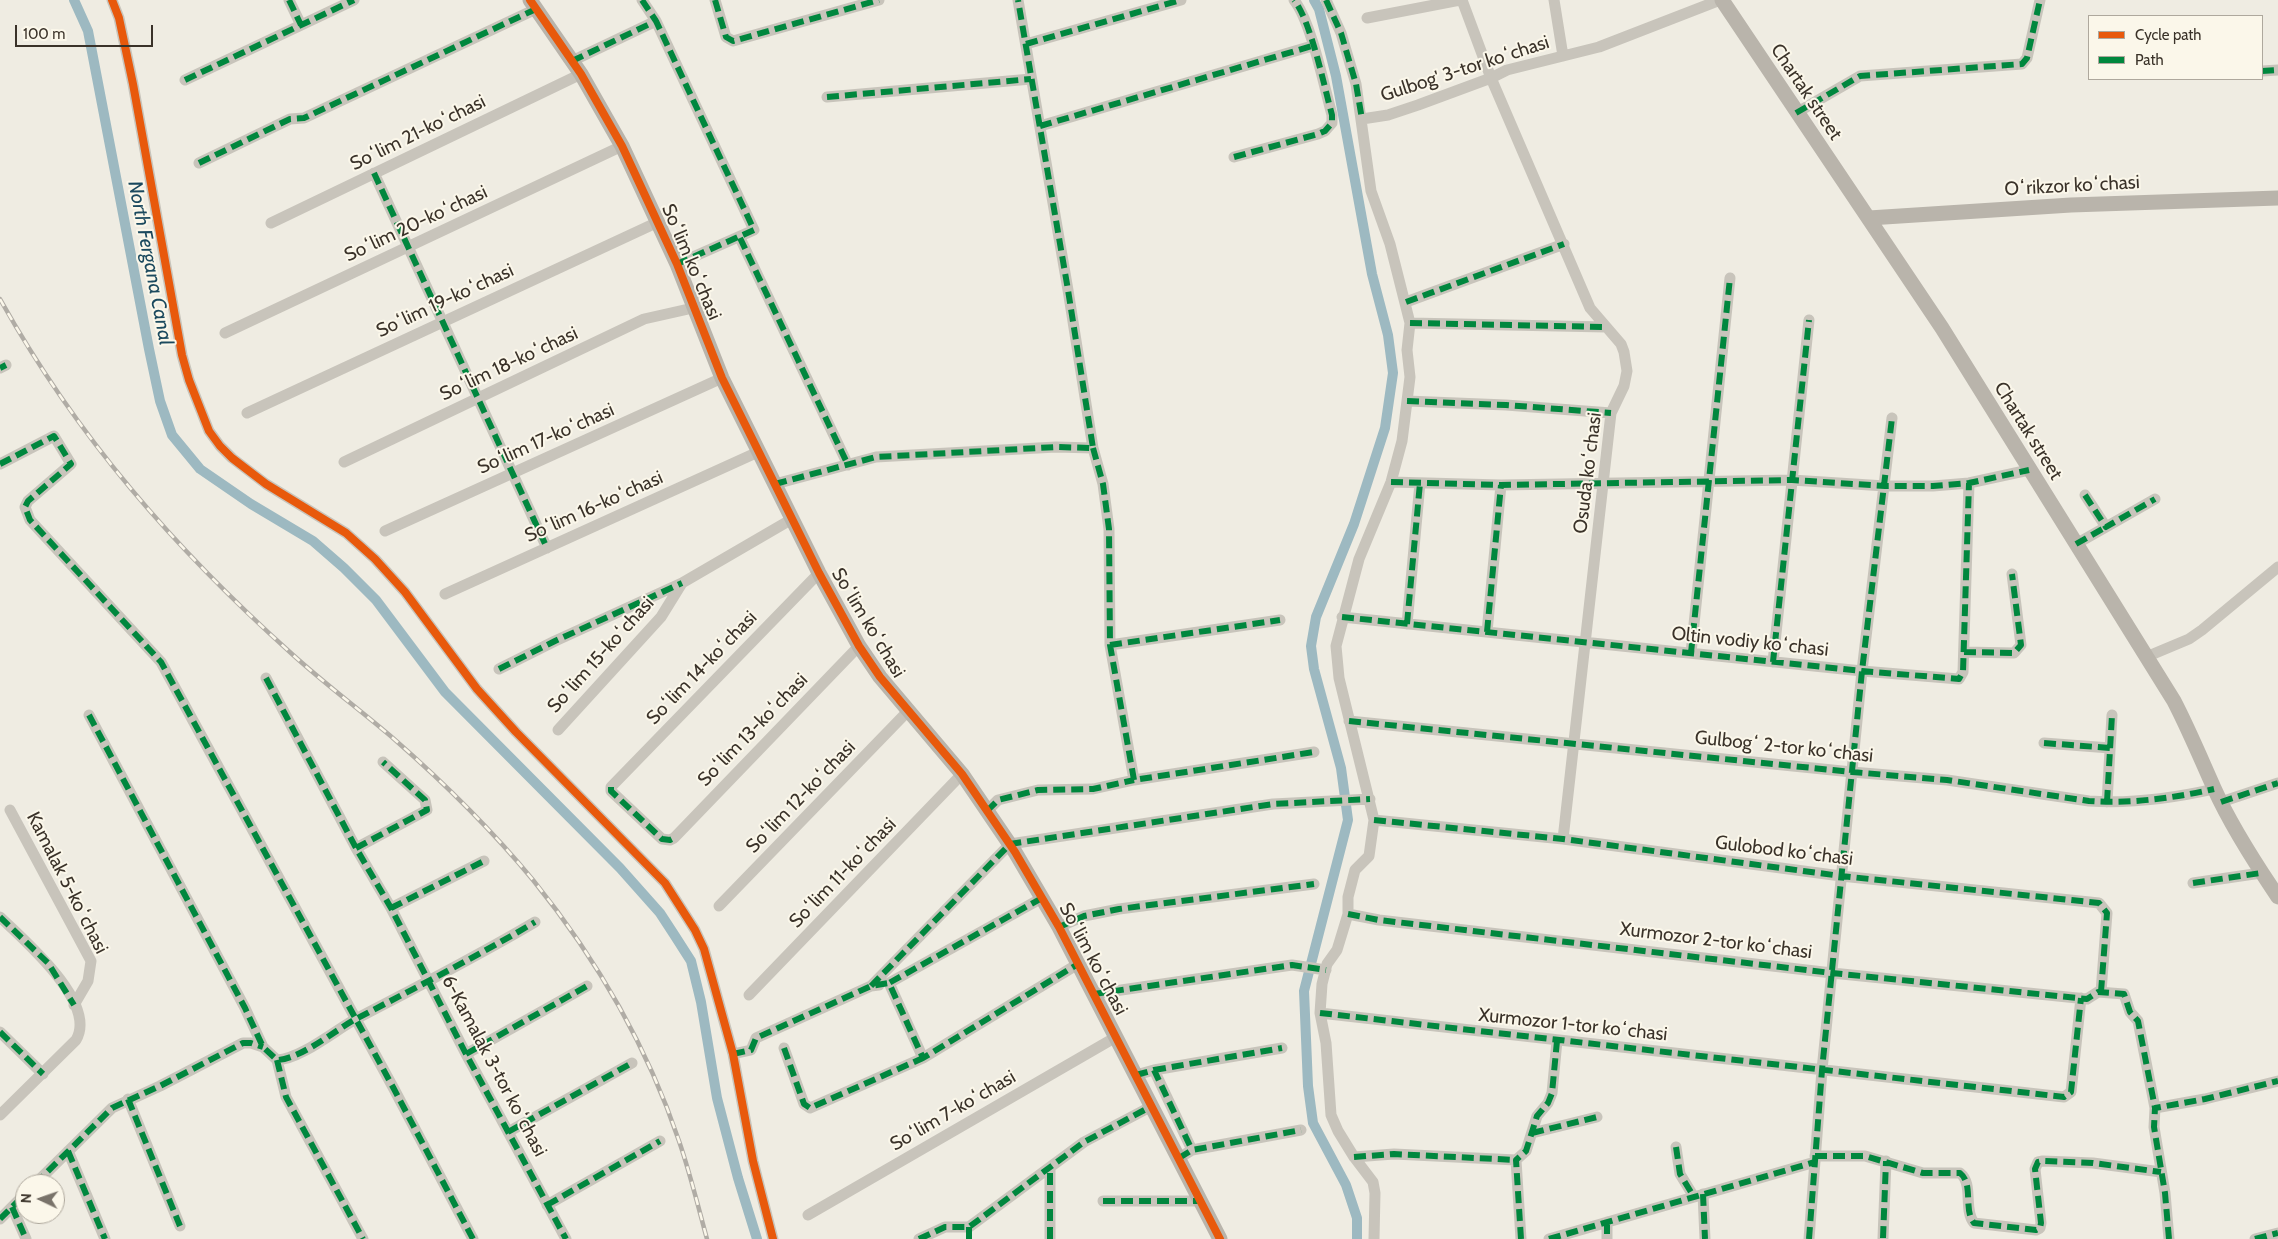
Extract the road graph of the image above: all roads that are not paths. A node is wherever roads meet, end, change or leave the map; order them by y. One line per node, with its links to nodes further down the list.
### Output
1 (112, 0): 159 (street)
2 (289, 0): 18 (street)
3 (354, 0): 18 (street)
4 (642, 0): 17 (street)
5 (715, 0): 6 (street)
6 (878, 0)
7 (1018, 0): 19 (street)
8 (1180, 0): 19 (street)
9 (1294, 0): 20 (street)
10 (1326, 0): 31 (street)
11 (1461, 0): 16 (street); 27 (street, Osuda koʻchasi)
12 (1554, 0): 21 (street)
13 (1721, 0): 21 (street, Gulbog' 3-tor koʻchasi); 30 (main road, Chartak street)
14 (2040, 0): 30 (street)
15 (533, 4): 22 (main road, Soʻlim koʻchasi); 35 (street)
16 (1367, 18)
17 (656, 21): 22 (street); 41 (street)
18 (301, 25): 28 (street)
19 (1026, 44): 26 (street)
20 (1312, 46): 32 (street); 34 (street)
21 (1563, 56): 27 (street, Gulbog' 3-tor koʻchasi)
22 (572, 61): 25 (main road, Soʻlim koʻchasi)
23 (2278, 70): 24 (street)
24 (2263, 71)
25 (581, 74): 33 (main road, Soʻlim koʻchasi); 36 (street, Soʻlim 21-koʻchasi)
26 (1032, 78): 29 (street); 32 (street)
27 (1491, 78): 31 (street, Gulbog' 3-tor koʻchasi); 42 (street, Osuda koʻchasi)
28 (186, 80)
29 (827, 96)
30 (1796, 113): 38 (main road, Chartak street)
31 (1362, 119): 46 (street)
32 (1040, 126): 59 (street)
33 (622, 146): 39 (main road, Soʻlim koʻchasi); 43 (street, Soʻlim 20-koʻchasi)
34 (1234, 157)
35 (200, 163)
36 (374, 173): 40 (street, Soʻlim 21-koʻchasi); 43 (street)
37 (2278, 198): 38 (main road, Oʻrikzor koʻchasi)
38 (1869, 218): 64 (main road, Chartak street)
39 (658, 222): 44 (main road, Soʻlim koʻchasi); 49 (street, Soʻlim 19-koʻchasi)
40 (271, 223)
41 (740, 238): 44 (street); 63 (street)
42 (1564, 244): 46 (street); 51 (street, Osuda koʻchasi)
43 (408, 246): 49 (street); 52 (street, Soʻlim 20-koʻchasi)
44 (677, 264): 47 (main road, Soʻlim koʻchasi)
45 (1730, 278): 66 (street)
46 (1406, 302): 50 (street)
47 (693, 308): 53 (main road, Soʻlim koʻchasi); 54 (street, Soʻlim 18-koʻchasi)
48 (1809, 320): 67 (street)
49 (443, 322): 54 (street); 56 (street, Soʻlim 19-koʻchasi)
50 (1410, 323): 51 (street); 55 (street)
51 (1606, 327): 57 (street, Osuda koʻchasi)
52 (225, 333)
53 (722, 378): 60 (main road, Soʻlim koʻchasi); 65 (street, Soʻlim 17-koʻchasi)
54 (478, 398): 61 (street, Soʻlim 18-koʻchasi); 65 (street)
55 (1407, 401): 57 (street); 68 (street)
56 (247, 413)
57 (1612, 413): 70 (street, Osuda koʻchasi)
58 (1892, 418): 74 (street)
59 (1093, 448): 63 (street); 92 (street)
60 (758, 452): 72 (main road, Soʻlim koʻchasi); 81 (street, Soʻlim 16-koʻchasi)
61 (344, 462)
62 (0, 464): 151 (street)
63 (848, 465): 72 (street)
64 (2029, 470): 71 (street); 80 (main road, Chartak street)
65 (513, 473): 79 (street, Soʻlim 17-koʻchasi); 81 (street)
66 (1710, 480): 67 (street); 70 (street); 95 (street)
67 (1792, 480): 74 (street); 97 (street)
68 (1391, 482): 69 (street); 87 (street)
69 (1420, 482): 73 (street); 89 (street)
70 (1604, 482): 73 (street); 91 (street, Osuda koʻchasi)
71 (1969, 483): 74 (street); 94 (street, Oltin vodiy koʻchasi)
72 (775, 484): 77 (main road, Soʻlim koʻchasi)
73 (1501, 485): 90 (street)
74 (1885, 486): 99 (street)
75 (2085, 495): 78 (street)
76 (2155, 499): 78 (street)
77 (792, 519): 83 (main road, Soʻlim koʻchasi); 85 (street, Soʻlim 15-koʻchasi)
78 (2106, 527): 80 (street)
79 (385, 531)
80 (2076, 544): 96 (main road, Chartak street)
81 (547, 548): 86 (street, Soʻlim 16-koʻchasi)
82 (2278, 568): 96 (street)
83 (819, 573): 93 (main road, Soʻlim koʻchasi); 121 (street, Soʻlim 14-koʻchasi)
84 (2012, 574): 94 (street)
85 (682, 583): 98 (street); 105 (street, Soʻlim 15-koʻchasi)
86 (445, 594)
87 (1342, 617): 89 (street, Oltin vodiy koʻchasi); 104 (street)
88 (1280, 620): 92 (street)
89 (1407, 624): 90 (street, Oltin vodiy koʻchasi)
90 (1487, 632): 91 (street, Oltin vodiy koʻchasi)
91 (1586, 642): 95 (street, Oltin vodiy koʻchasi); 107 (street, Osuda koʻchasi)
92 (1110, 644): 113 (street)
93 (859, 646): 101 (main road, Soʻlim koʻchasi); 121 (street, Soʻlim 13-koʻchasi)
94 (1964, 652): 99 (street, Oltin vodiy koʻchasi)
95 (1690, 653): 97 (street, Oltin vodiy koʻchasi)
96 (2146, 657): 115 (main road, Chartak street)
97 (1773, 662): 99 (street, Oltin vodiy koʻchasi)
98 (499, 669)
99 (1862, 671): 111 (street)
100 (266, 678): 124 (street, 6-Kamalak 3-tor koʻchasi)
101 (908, 711): 112 (main road, Soʻlim koʻchasi); 132 (street, Soʻlim 12-koʻchasi)
102 (89, 715): 155 (street)
103 (2112, 716): 108 (street)
104 (1349, 721): 107 (street, Gulbogʻ 2-tor koʻchasi); 116 (street)
105 (558, 730)
106 (2044, 743): 108 (street)
107 (1574, 744): 111 (street, Gulbogʻ 2-tor koʻchasi); 122 (street, Osuda koʻchasi)
108 (2110, 748): 117 (street)
109 (1314, 752): 113 (street)
110 (383, 762): 124 (street)
111 (1852, 772): 117 (street, Gulbogʻ 2-tor koʻchasi); 127 (street)
112 (962, 774): 119 (main road, Soʻlim koʻchasi); 147 (street, Soʻlim 11-koʻchasi)
113 (1134, 780): 119 (street)
114 (2278, 783): 115 (street, Gulbogʻ 2-tor koʻchasi)
115 (2218, 796): 117 (street, Gulbogʻ 2-tor koʻchasi); 126 (main road, Chartak street)
116 (1367, 799): 120 (street); 123 (street)
117 (2107, 802)
118 (10, 810): 149 (street, Kamalak 5-koʻchasi)
119 (987, 811): 123 (main road, Soʻlim koʻchasi)
120 (1374, 820): 122 (street, Gulobod koʻchasi); 134 (street)
121 (674, 838)
122 (1563, 839): 127 (street, Gulobod koʻchasi)
123 (1010, 844): 131 (main road, Soʻlim koʻchasi); 144 (street)
124 (356, 848): 133 (street, 6-Kamalak 3-tor koʻchasi)
125 (484, 861): 133 (street)
126 (2261, 872): 128 (street); 130 (main road, Chartak street)
127 (1841, 876): 140 (street); 145 (street, Gulobod koʻchasi)
128 (2193, 883)
129 (1314, 884): 137 (street)
130 (2278, 897)
131 (1042, 898): 137 (main road, Soʻlim koʻchasi); 142 (street)
132 (719, 906)
133 (391, 908): 141 (street, 6-Kamalak 3-tor koʻchasi)
134 (1348, 914): 139 (street); 140 (street, Xurmozor 2-tor koʻchasi)
135 (0, 917): 149 (street)
136 (535, 922): 141 (street)
137 (1059, 927): 138 (main road, Soʻlim koʻchasi)
138 (1078, 964): 146 (main road, Soʻlim koʻchasi); 160 (street)
139 (1323, 970): 146 (street); 150 (street)
140 (1832, 973): 148 (street, Xurmozor 2-tor koʻchasi); 164 (street)
141 (429, 980): 151 (street); 158 (street, 6-Kamalak 3-tor koʻchasi)
142 (889, 983): 144 (street); 160 (street)
143 (587, 986): 158 (street)
144 (871, 986): 159 (street)
145 (2101, 992): 148 (street); 170 (street)
146 (1094, 994): 153 (main road, Soʻlim koʻchasi)
147 (749, 996)
148 (2081, 998): 164 (street, Xurmozor 1-tor koʻchasi)
149 (74, 1005): 165 (street)
150 (1320, 1013): 154 (street, Xurmozor 1-tor koʻchasi); 180 (street)
151 (355, 1020): 161 (street); 204 (street)
152 (0, 1032): 165 (street)
153 (1116, 1037): 166 (main road, Soʻlim koʻchasi); 194 (street, Soʻlim 7-koʻchasi)
154 (1557, 1041): 164 (street, Xurmozor 1-tor koʻchasi); 175 (street)
155 (263, 1048): 161 (street); 168 (street)
156 (784, 1048): 160 (street)
157 (1282, 1048): 163 (street)
158 (466, 1054): 174 (street, 6-Kamalak 3-tor koʻchasi)
159 (733, 1054): 206 (street)
160 (923, 1058)
161 (277, 1060): 203 (street)
162 (632, 1063): 174 (street)
163 (1154, 1070): 166 (street); 178 (street)
164 (1822, 1070): 182 (street)
165 (43, 1074): 171 (street)
166 (1136, 1075): 169 (main road, Soʻlim koʻchasi)
167 (2278, 1081): 170 (street)
168 (128, 1099): 179 (street); 197 (street)
169 (1152, 1106): 181 (main road, Soʻlim koʻchasi); 185 (street)
170 (2155, 1108): 186 (street)
171 (0, 1115)
172 (1597, 1117): 175 (street)
173 (1301, 1130): 178 (street)
174 (508, 1132): 192 (street, 6-Kamalak 3-tor koʻchasi)
175 (1532, 1133): 183 (street)
176 (660, 1141): 192 (street)
177 (1676, 1147): 188 (street)
178 (1192, 1150): 181 (street)
179 (68, 1151): 187 (street); 202 (street)
180 (1354, 1157): 183 (street); 211 (street)
181 (1179, 1158): 190 (main road, Soʻlim koʻchasi)
182 (1815, 1159): 184 (street); 188 (street); 216 (street)
183 (1516, 1160): 212 (street)
184 (1886, 1161): 186 (street); 200 (street)
185 (1050, 1168): 198 (street); 209 (street)
186 (2161, 1172): 217 (street)
187 (45, 1174)
188 (1699, 1196): 196 (street); 215 (street)
189 (1102, 1201): 190 (street)
190 (1201, 1201): 210 (main road, Soʻlim koʻchasi)
191 (15, 1204): 193 (street)
192 (548, 1205): 205 (street, 6-Kamalak 3-tor koʻchasi)
193 (12, 1207): 195 (street); 201 (street)
194 (808, 1216)
195 (0, 1219)
196 (1607, 1222): 213 (street); 214 (street)
197 (180, 1226)
198 (969, 1227): 207 (street); 208 (street)
199 (2278, 1233): 218 (street)
200 (1883, 1238)
201 (26, 1239)
202 (106, 1239)
203 (363, 1239)
204 (472, 1239)
205 (566, 1239)
206 (773, 1239)
207 (919, 1239)
208 (969, 1239)
209 (1050, 1239)
210 (1220, 1239)
211 (1374, 1239)
212 (1521, 1239)
213 (1549, 1239)
214 (1607, 1239)
215 (1705, 1239)
216 (1809, 1239)
217 (2169, 1239)
218 (2254, 1239)

